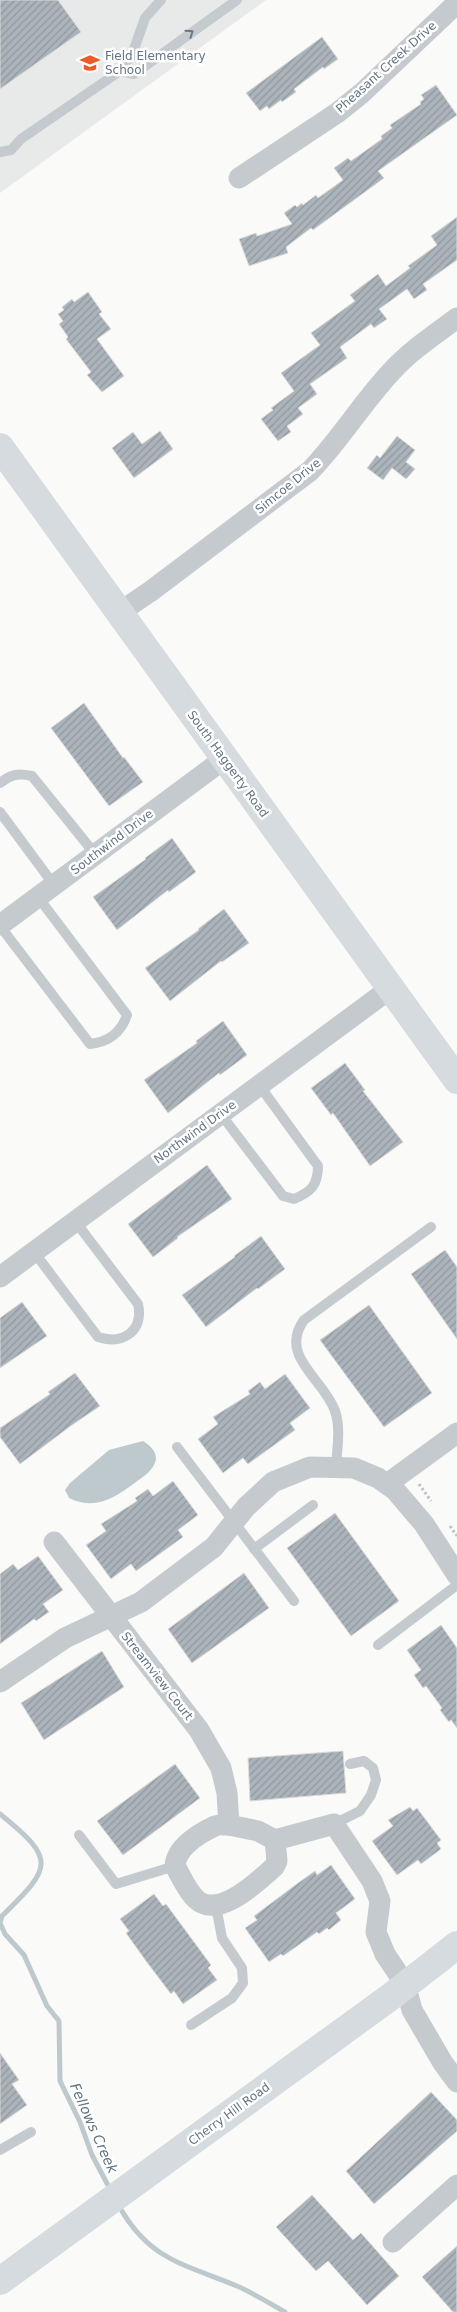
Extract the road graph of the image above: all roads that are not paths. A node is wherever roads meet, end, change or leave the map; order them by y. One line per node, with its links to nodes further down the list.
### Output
1 (161, 0): 4 (lane)
2 (237, 0): 4 (lane, one-way to 2)
3 (457, 3): 6 (street, Pheasant Creek Drive)
4 (120, 71): 5 (lane)
5 (0, 152)
6 (239, 178)
7 (457, 318): 9 (street, Simcoe Drive)
8 (0, 447): 9 (main road, South Haggerty Road)
9 (120, 612): 10 (main road, South Haggerty Road)
10 (224, 758): 13 (street, Southwind Drive); 16 (main road, South Haggerty Road)
11 (0, 783): 13 (lane)
12 (0, 812): 14 (lane)
13 (95, 854): 14 (street, Southwind Drive)
14 (46, 891): 15 (street, Southwind Drive); 15 (lane)
15 (0, 926)
16 (391, 988): 17 (main road, South Haggerty Road); 18 (street, Northwind Drive)
17 (457, 1080)
18 (260, 1085): 19 (street, Northwind Drive); 19 (lane)
19 (220, 1114): 20 (street, Northwind Drive)
20 (75, 1221): 22 (street, Northwind Drive); 22 (lane)
21 (431, 1227): 26 (lane)
22 (34, 1252): 23 (street, Northwind Drive)
23 (1, 1273)
24 (457, 1433): 27 (street)
25 (177, 1447): 29 (lane)
26 (336, 1466): 27 (street); 29 (street)
27 (387, 1484): 32 (street)
28 (313, 1505): 31 (lane)
29 (232, 1522): 31 (lane); 35 (street)
30 (54, 1542): 35 (street, Streamview Court)
31 (254, 1549): 34 (lane)
32 (457, 1575)
33 (457, 1586): 36 (lane)
34 (294, 1601)
35 (110, 1616): 37 (street); 40 (street, Streamview Court)
36 (378, 1646)
37 (0, 1682)
38 (350, 1764): 39 (lane)
39 (334, 1824): 42 (street); 46 (street)
40 (229, 1825): 42 (street); 43 (street)
41 (79, 1835): 43 (lane)
42 (275, 1840): 44 (street)
43 (175, 1866): 44 (street)
44 (216, 1906): 47 (lane)
45 (457, 1945): 46 (main road, Cherry Hill Road)
46 (405, 1984): 48 (street); 53 (main road, Cherry Hill Road)
47 (191, 2025)
48 (457, 2082)
49 (31, 2132): 50 (lane)
50 (0, 2150)
51 (457, 2186): 52 (street)
52 (393, 2242)
53 (4, 2278)

